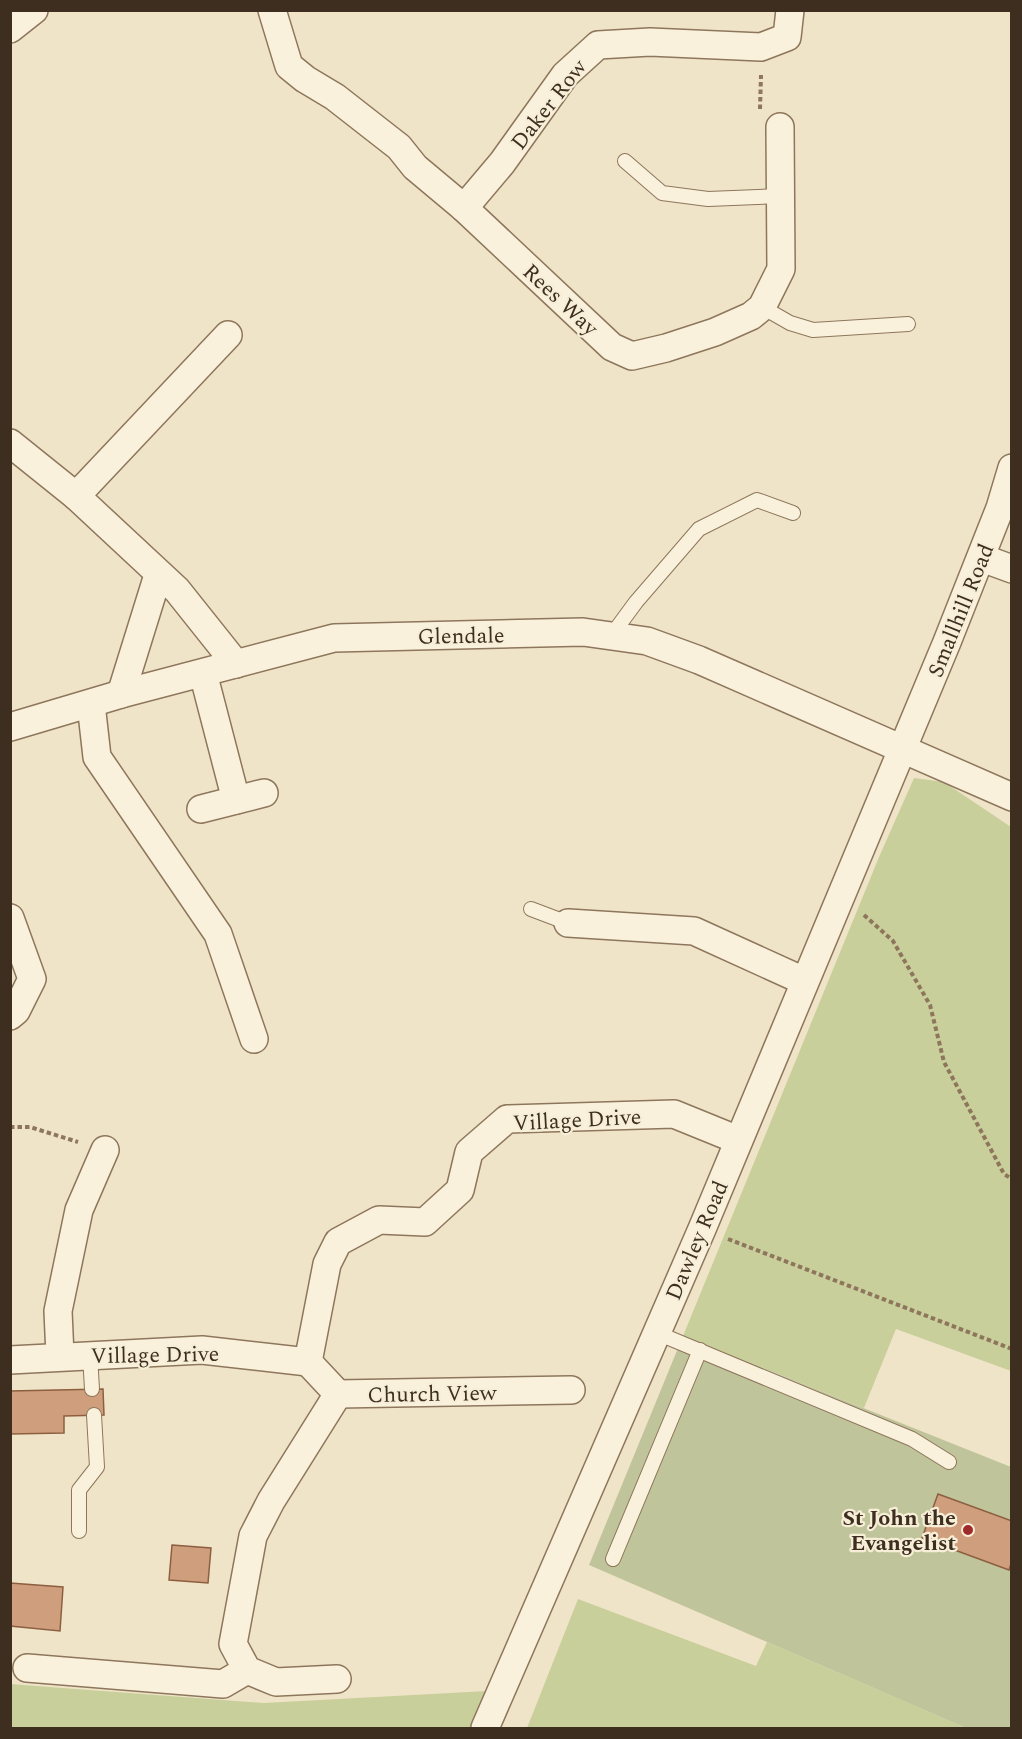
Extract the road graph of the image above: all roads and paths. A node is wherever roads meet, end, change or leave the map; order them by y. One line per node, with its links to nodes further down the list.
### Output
1 (34, 10): 4 (street)
2 (272, 10): 9 (street, Rees Way)
3 (790, 10): 5 (street)
4 (10, 29)
5 (761, 47): 6 (path); 9 (street, Daker Row)
6 (780, 126): 8 (street)
7 (625, 161): 8 (lane)
8 (781, 196): 10 (street)
9 (464, 208): 10 (street, Rees Way)
10 (762, 306): 11 (lane)
11 (908, 324)
12 (228, 335): 15 (street)
13 (10, 443): 15 (street)
14 (1011, 468): 17 (street, Smallhill Road)
15 (76, 496): 19 (street)
16 (793, 513): 20 (lane)
17 (982, 558): 18 (street); 26 (street, Smallhill Road)
18 (1011, 569)
19 (158, 575): 21 (street); 23 (street)
20 (611, 636): 21 (street, Glendale); 26 (street, Glendale)
21 (236, 664): 22 (street, Glendale)
22 (203, 673): 23 (street, Glendale); 29 (street)
23 (121, 694): 24 (street, Glendale)
24 (91, 704): 25 (street, Glendale); 37 (street)
25 (10, 727)
26 (902, 750): 28 (street, Glendale); 31 (street, Dawley Road)
27 (264, 793): 29 (street)
28 (1011, 797)
29 (236, 800): 30 (street)
30 (201, 809)
31 (841, 894): 35 (street, Dawley Road); 41 (path)
32 (531, 909): 34 (lane)
33 (10, 918): 36 (street)
34 (568, 923): 35 (street)
35 (804, 981): 39 (street, Dawley Road)
36 (10, 1016)
37 (254, 1039)
38 (10, 1127): 40 (path)
39 (738, 1140): 42 (street, Dawley Road); 49 (street, Village Drive)
40 (105, 1150): 47 (street, Village Drive)
41 (1011, 1179)
42 (702, 1228): 43 (street, Dawley Road); 45 (path)
43 (657, 1333): 44 (lane); 60 (street, Dawley Road)
44 (700, 1350): 54 (lane); 56 (lane)
45 (1011, 1350)
46 (90, 1355): 47 (street, Village Drive); 49 (street, Village Drive); 50 (lane)
47 (60, 1356): 48 (street, Village Drive)
48 (10, 1360)
49 (308, 1362): 52 (street, Church View)
50 (93, 1389)
51 (571, 1390): 52 (street, Church View)
52 (338, 1394): 58 (street)
53 (94, 1415): 55 (lane)
54 (949, 1462)
55 (79, 1532)
56 (613, 1559)
57 (27, 1668): 58 (street)
58 (247, 1670): 59 (street)
59 (337, 1679)
60 (485, 1728)

